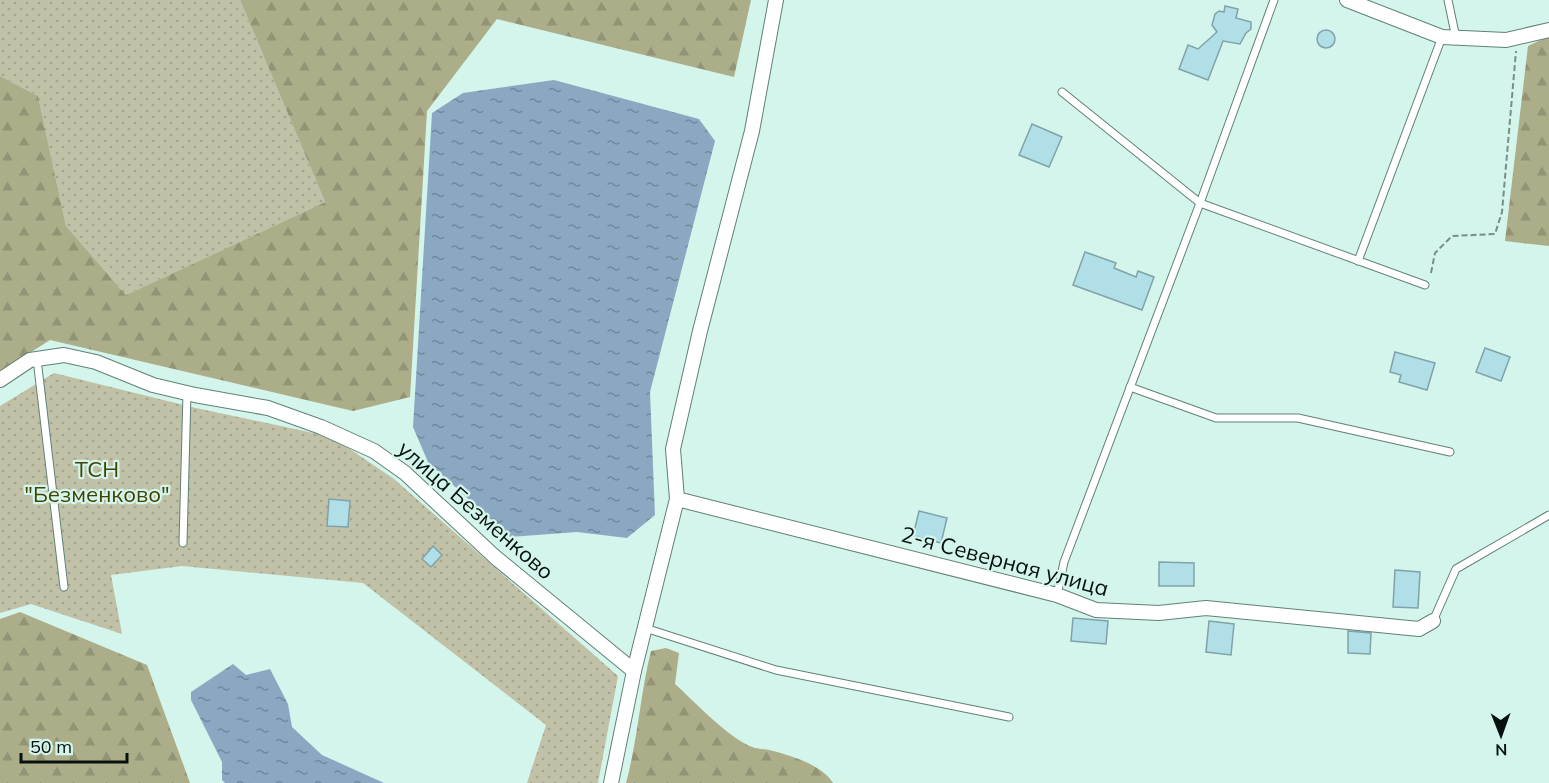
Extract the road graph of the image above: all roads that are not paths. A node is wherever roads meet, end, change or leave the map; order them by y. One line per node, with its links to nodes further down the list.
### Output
1 (776, 0): 16 (street)
2 (1274, 0): 8 (lane)
3 (1347, 0): 6 (street)
4 (1448, 0): 6 (lane)
5 (1549, 30): 6 (street)
6 (1449, 37): 9 (lane)
7 (1062, 92): 8 (lane)
8 (1200, 203): 9 (lane); 13 (lane)
9 (1358, 261): 10 (lane)
10 (1425, 285)
11 (37, 359): 12 (street, улица Безменково); 14 (street, улица Безменково); 19 (lane)
12 (0, 380)
13 (1131, 387): 15 (lane); 20 (lane)
14 (187, 393): 18 (lane); 23 (street, улица Безменково)
15 (1450, 452)
16 (677, 499): 20 (street, 2-я Северная улица); 22 (street)
17 (1549, 515): 21 (lane)
18 (183, 543)
19 (64, 588)
20 (1057, 595): 21 (street, 2-я Северная улица)
21 (1433, 621)
22 (645, 628): 23 (street); 24 (lane)
23 (634, 671): 25 (street)
24 (1009, 717)
25 (611, 783)

